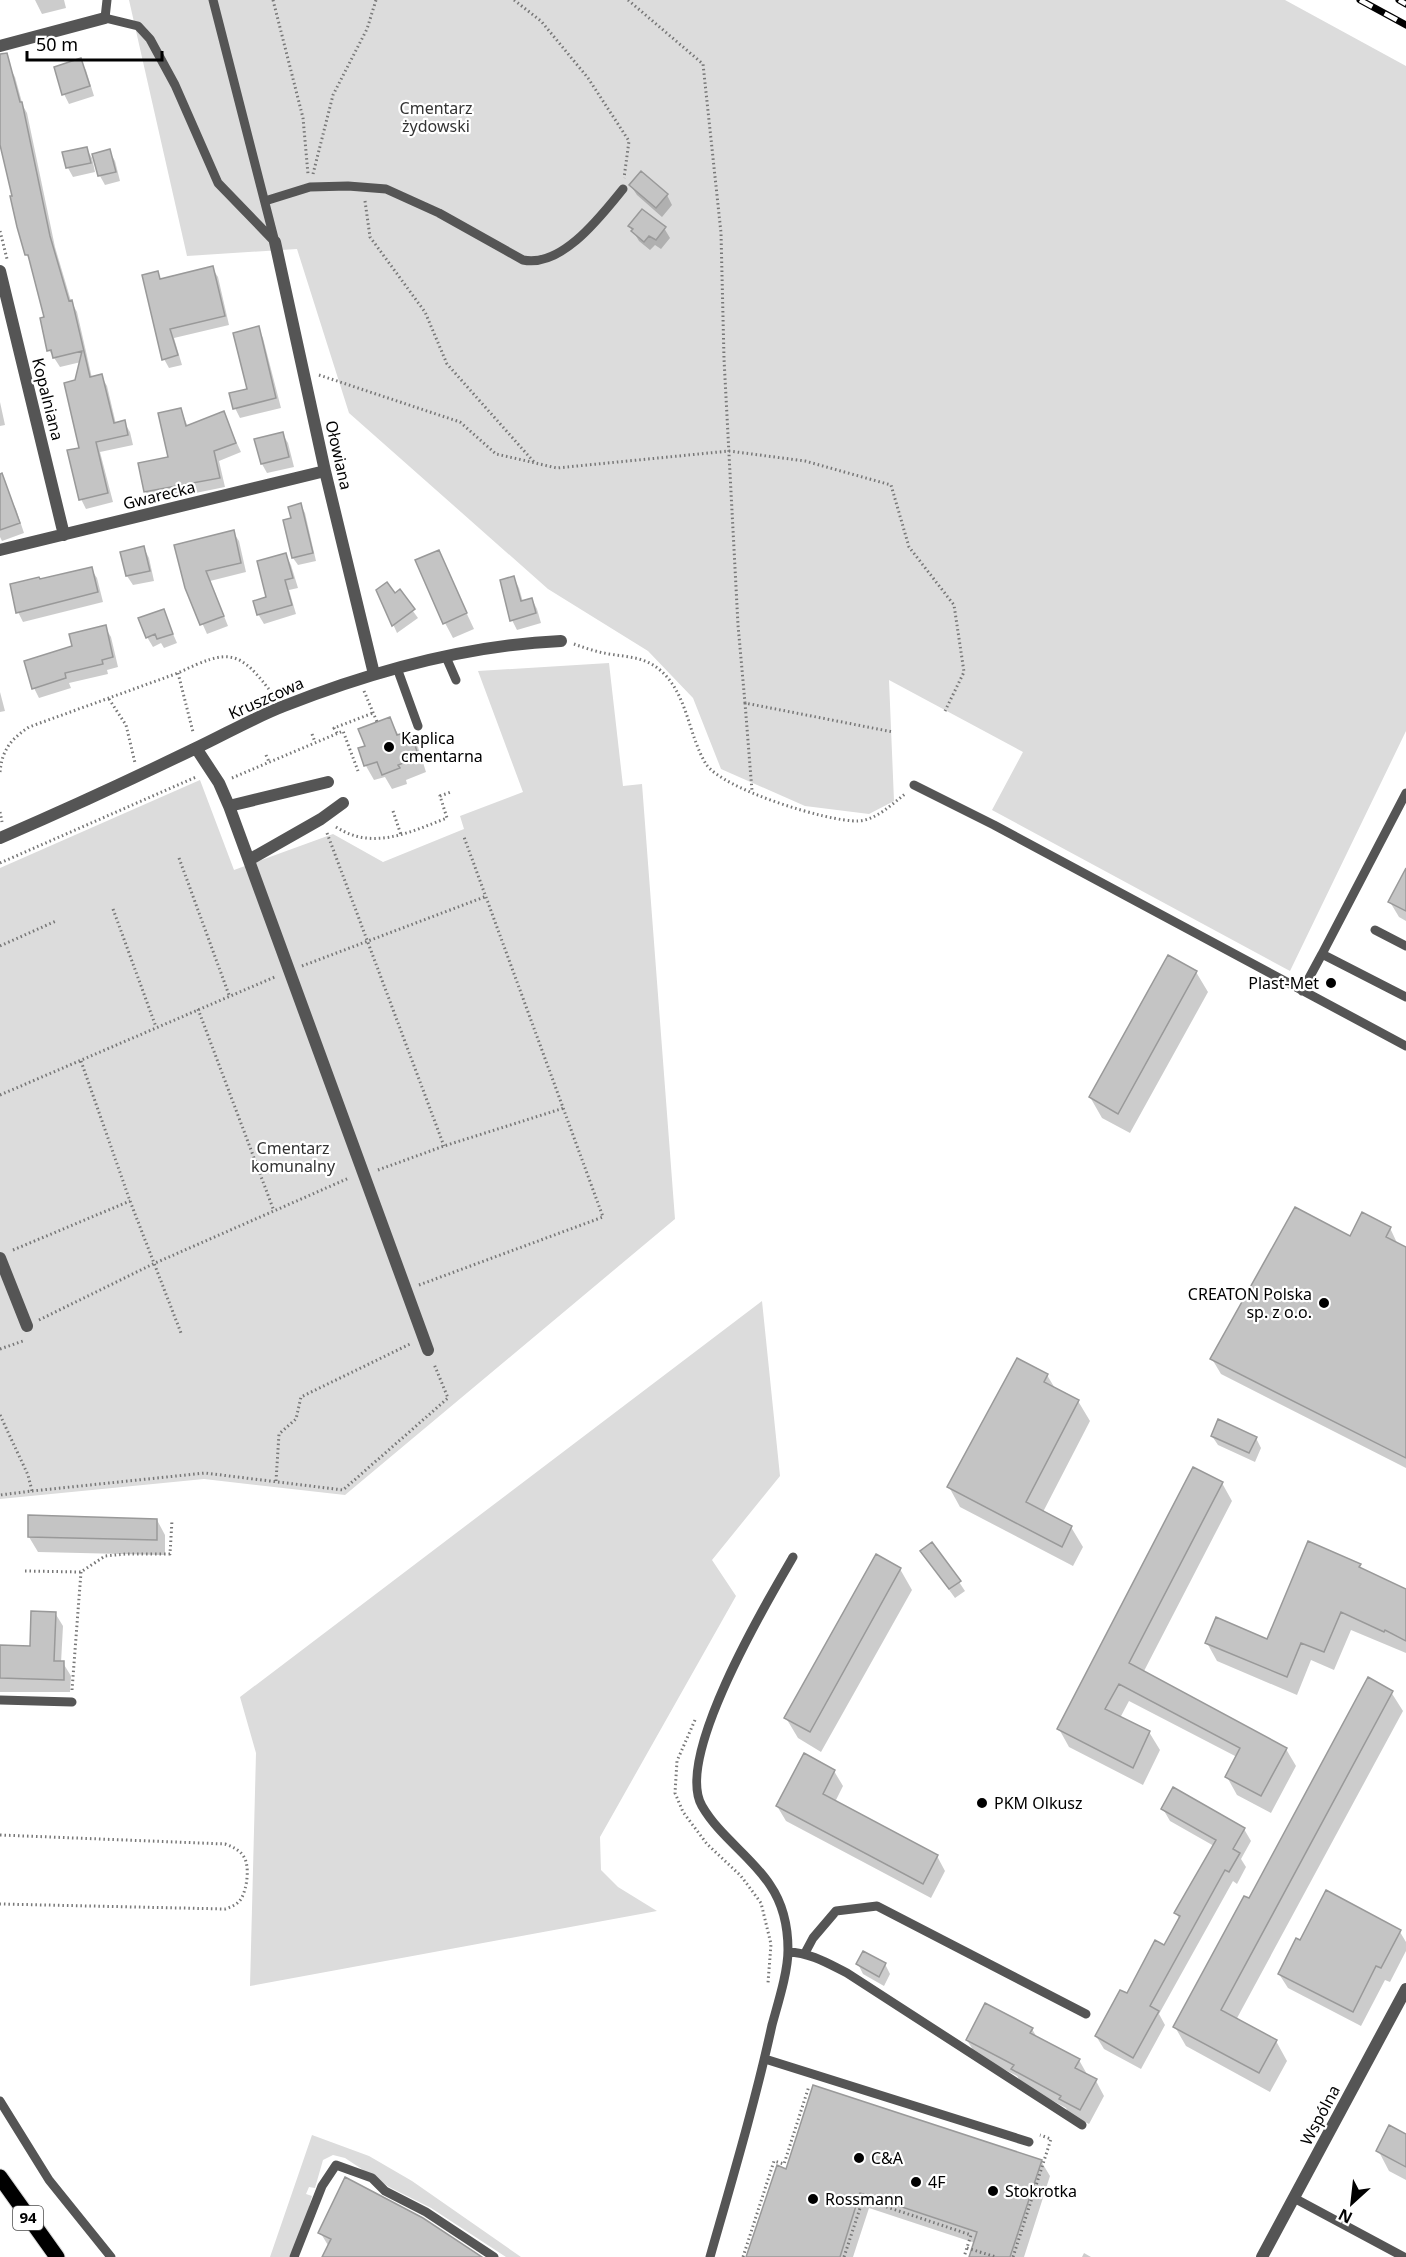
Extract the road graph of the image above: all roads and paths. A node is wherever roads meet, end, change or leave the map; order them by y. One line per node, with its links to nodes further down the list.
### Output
1 (107, 0): 7 (lane)
2 (213, 0): 12 (lane)
3 (273, 0): 9 (path)
4 (376, 0): 9 (path)
5 (514, 0): 11 (path)
6 (628, 0): 16 (path)
7 (105, 18): 8 (street); 13 (lane)
8 (0, 46)
9 (310, 187): 10 (lane); 12 (lane)
10 (363, 187): 11 (lane); 17 (path)
11 (623, 189)
12 (265, 201): 13 (lane)
13 (275, 242): 15 (street, Ołowiana)
14 (0, 271): 19 (street, Kopalniana)
15 (303, 370): 17 (path); 18 (street, Ołowiana)
16 (729, 451): 17 (path); 29 (path); 31 (path)
17 (535, 463)
18 (325, 471): 19 (street, Gwarecka); 25 (street, Ołowiana)
19 (64, 535): 20 (street, Gwarecka)
20 (0, 550)
21 (561, 641): 22 (street, Kruszcowa); 50 (path)
22 (446, 657): 23 (street, Kruszcowa); 26 (lane)
23 (396, 668): 25 (street, Kruszcowa); 34 (lane)
24 (178, 673): 28 (path); 30 (path); 39 (path)
25 (374, 674): 30 (street, Kruszcowa)
26 (456, 680)
27 (364, 689): 32 (path)
28 (109, 699): 44 (path); 45 (path)
29 (745, 703): 35 (path); 50 (path)
30 (282, 707): 39 (street, Kruszcowa)
31 (945, 711)
32 (373, 713): 33 (path); 36 (path)
33 (377, 722)
34 (418, 726)
35 (893, 732)
36 (337, 733): 38 (path); 43 (path)
37 (312, 734): 38 (path)
38 (315, 742): 41 (path)
39 (196, 748): 42 (street); 45 (street, Kruszcowa)
40 (266, 755): 41 (path)
41 (269, 762): 47 (path)
42 (211, 770): 47 (street); 61 (path)
43 (358, 771)
44 (0, 772)
45 (138, 775): 58 (street, Kruszcowa)
46 (328, 782): 53 (street)
47 (219, 783): 53 (street)
48 (915, 785): 50 (path); 71 (lane)
49 (452, 792): 56 (path)
50 (752, 792)
51 (1406, 793): 69 (lane)
52 (343, 803): 55 (street)
53 (229, 806): 60 (street)
54 (393, 812): 56 (path)
55 (321, 819): 56 (path); 60 (street); 66 (path)
56 (401, 835)
57 (464, 837): 62 (path)
58 (0, 838)
59 (179, 858): 72 (path)
60 (249, 860): 70 (street)
61 (0, 863)
62 (488, 896): 66 (path); 79 (path)
63 (113, 909): 75 (path)
64 (56, 921): 67 (path)
65 (1375, 930): 68 (lane)
66 (366, 940): 70 (path); 80 (path)
67 (0, 946)
68 (1406, 946)
69 (1322, 954): 71 (lane); 73 (lane)
70 (290, 971): 72 (path); 81 (street)
71 (1302, 991): 76 (lane)
72 (229, 995): 74 (path)
73 (1406, 997)
74 (198, 1009): 75 (path); 83 (path)
75 (156, 1028): 77 (path)
76 (1406, 1046)
77 (81, 1061): 78 (path); 82 (path)
78 (0, 1095)
79 (564, 1108): 80 (path); 86 (path)
80 (444, 1146): 81 (path)
81 (365, 1175): 83 (path); 86 (street)
82 (130, 1201): 84 (path); 85 (path)
83 (274, 1211): 85 (path)
84 (5, 1254): 87 (street)
85 (153, 1264): 87 (path); 88 (path)
86 (406, 1289): 89 (street)
87 (27, 1326): 90 (path)
88 (181, 1333)
89 (424, 1337): 91 (street); 93 (path)
90 (0, 1349)
91 (428, 1350): 93 (path)
92 (0, 1414): 94 (path)
93 (276, 1481): 94 (path)
94 (32, 1491): 95 (path)
95 (0, 1495)
96 (172, 1520): 99 (path)
97 (793, 1557): 105 (lane)
98 (25, 1570): 99 (path)
99 (81, 1572): 101 (path)
100 (0, 1700): 101 (lane)
101 (72, 1702)
102 (695, 1720): 107 (path)
103 (0, 1835): 104 (path)
104 (0, 1904)
105 (788, 1952): 106 (lane); 110 (lane)
106 (805, 1953): 109 (lane); 113 (lane)
107 (767, 1986)
108 (1406, 1989): 117 (street, Wspólna)
109 (1086, 2014)
110 (765, 2059): 115 (lane); 123 (lane)
111 (810, 2081): 124 (path)
112 (0, 2101): 120 (lane)
113 (1082, 2125)
114 (1040, 2135): 128 (path)
115 (1029, 2142)
116 (0, 2177): 119 (main road, 94)
117 (1294, 2198): 129 (street, Wspólna); 130 (lane)
118 (967, 2248): 125 (path); 126 (path); 127 (path)
119 (57, 2257)
120 (111, 2257)
121 (294, 2257): 122 (lane)
122 (495, 2257)
123 (710, 2257)
124 (743, 2257)
125 (844, 2257)
126 (964, 2257)
127 (996, 2257)
128 (1013, 2257)
129 (1262, 2257)
130 (1404, 2257)

